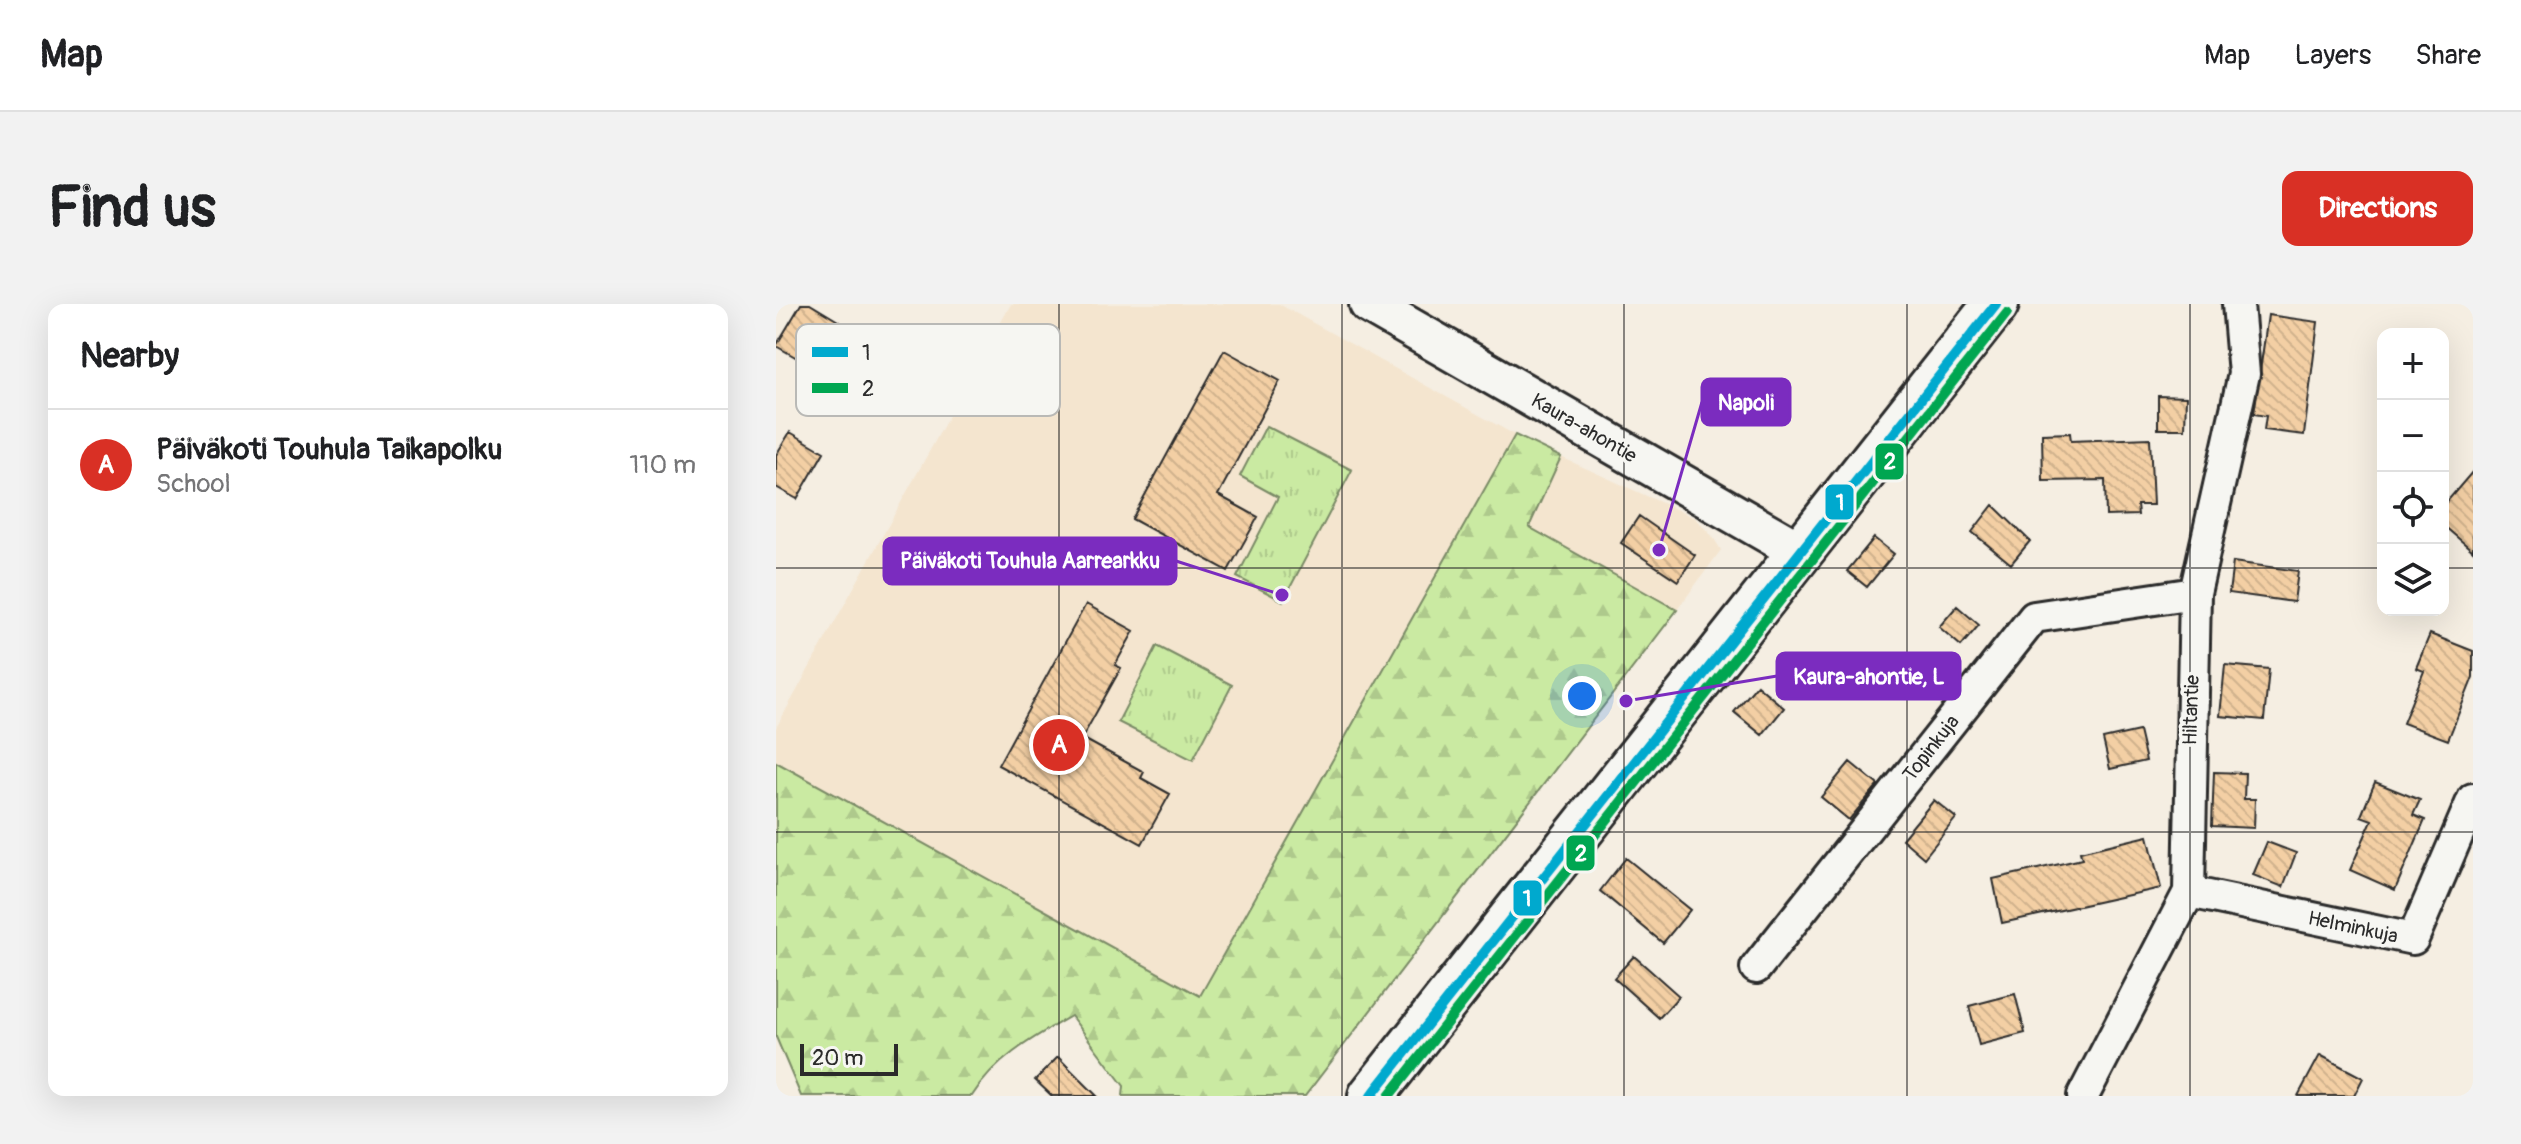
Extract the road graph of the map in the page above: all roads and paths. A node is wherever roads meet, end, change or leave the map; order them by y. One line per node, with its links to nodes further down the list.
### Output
1 (1369, 304): 4 (street, Kaura-ahontie)
2 (1996, 304): 4 (main road)
3 (2238, 304): 5 (street, Hiltantie)
4 (1799, 551): 9 (main road)
5 (2195, 593): 7 (street, Hiltantie); 8 (street, Topinkuja)
6 (2473, 799): 7 (street, Helminkuja)
7 (2189, 892): 10 (street, Hiltantie)
8 (1756, 968)
9 (1371, 1096)
10 (2083, 1096)

